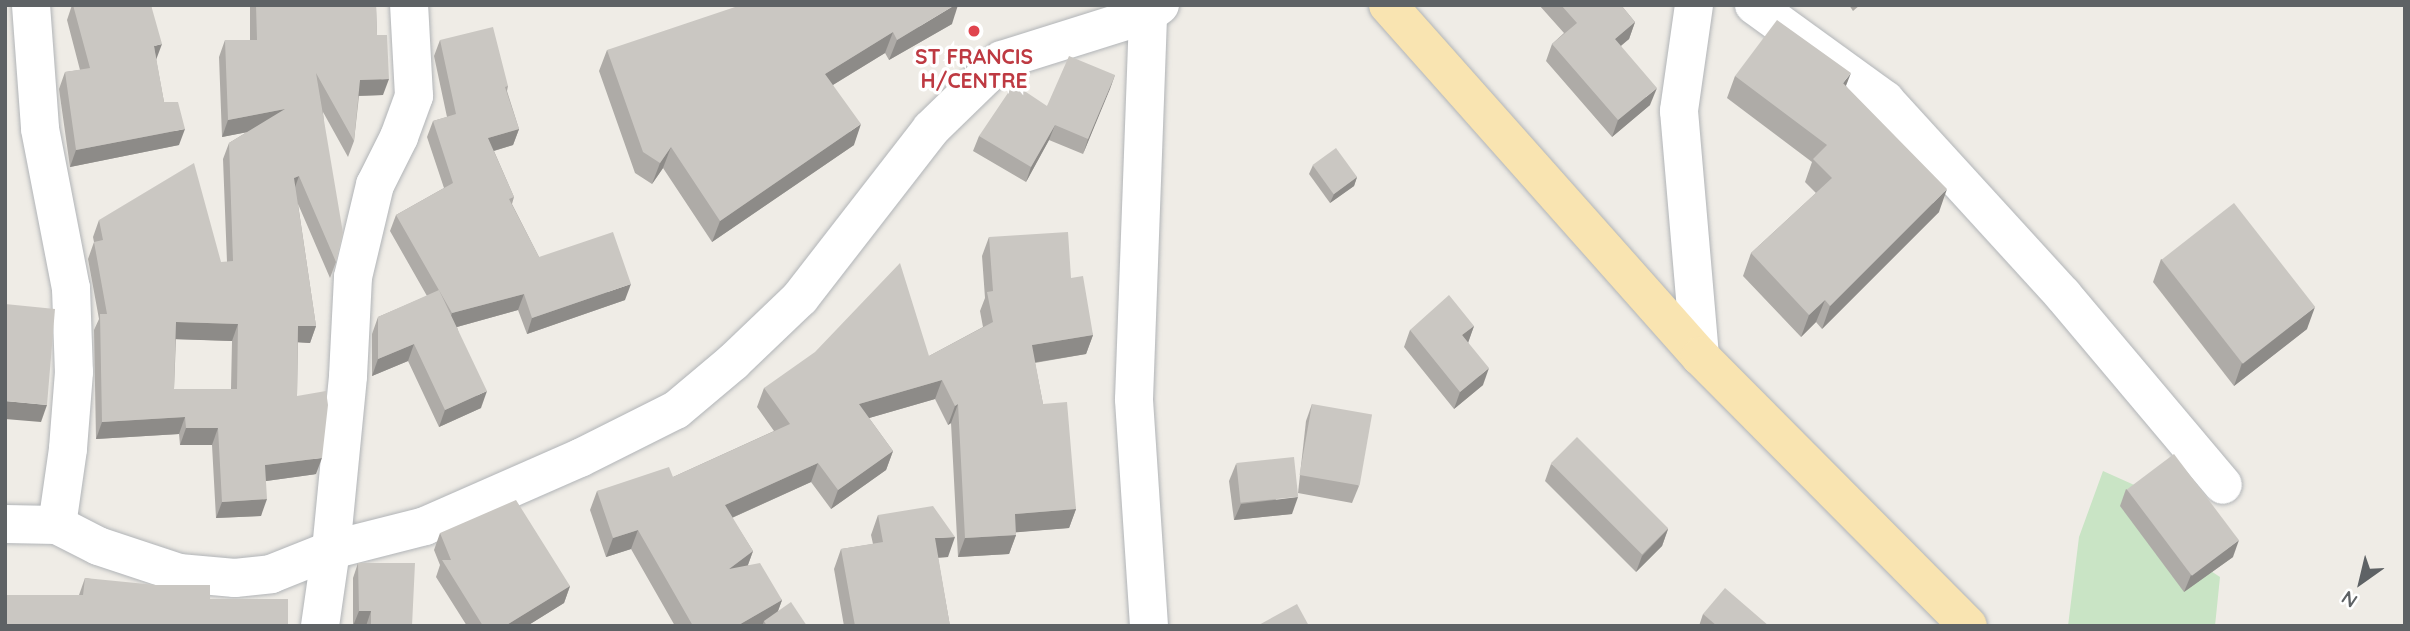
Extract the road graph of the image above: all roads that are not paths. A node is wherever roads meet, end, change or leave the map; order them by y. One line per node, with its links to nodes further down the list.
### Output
1 (31, 5): 10 (street)
2 (409, 5): 11 (street)
3 (1388, 5): 7 (main road)
4 (1694, 5): 7 (street)
5 (1754, 5): 8 (street)
6 (1154, 9): 11 (street); 13 (street)
7 (1700, 356): 14 (main road)
8 (2222, 485)
9 (5, 524): 10 (street)
10 (57, 525): 11 (street)
11 (331, 550): 12 (street)
12 (320, 626)
13 (1149, 626)
14 (1968, 626)

